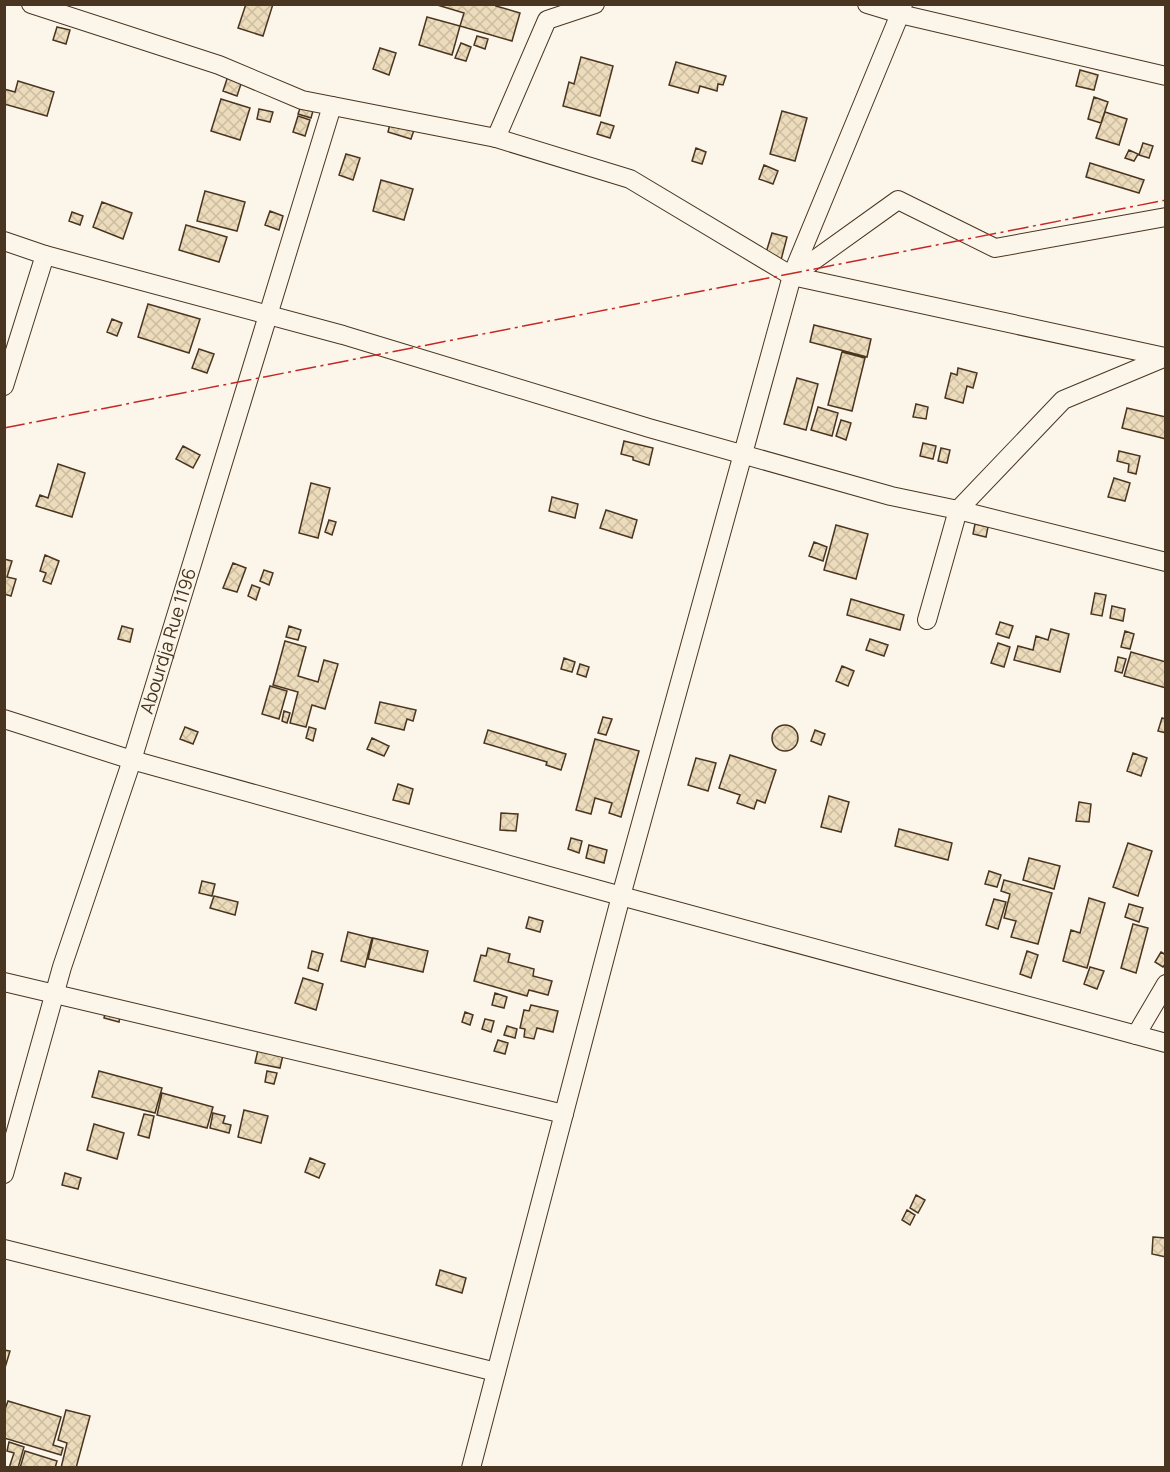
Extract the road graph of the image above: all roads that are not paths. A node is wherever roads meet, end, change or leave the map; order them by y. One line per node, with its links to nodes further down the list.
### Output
1 (31, 4): 7 (street)
2 (595, 4): 5 (street)
3 (867, 4): 4 (street)
4 (901, 9): 6 (street); 12 (street)
5 (543, 12): 8 (street)
6 (1166, 76)
7 (332, 106): 8 (street); 13 (street, Abourdja Rue 1196)
8 (496, 138): 12 (street)
9 (1166, 217): 12 (street)
10 (4, 241): 11 (street)
11 (45, 255): 13 (street); 15 (street)
12 (792, 276): 14 (street); 16 (street)
13 (268, 315): 16 (street); 21 (street, Abourdja Rue 1196)
14 (1165, 357): 17 (street)
15 (4, 386)
16 (742, 454): 17 (street); 22 (street)
17 (958, 510): 18 (street); 19 (street)
18 (1166, 562)
19 (927, 620)
20 (4, 719): 21 (street)
21 (132, 760): 22 (street); 25 (street, Abourdja Rue 1196)
22 (621, 896): 26 (street); 28 (street)
23 (4, 982): 25 (street)
24 (1166, 984): 26 (street)
25 (54, 994): 28 (street); 29 (street, Abourdja Rue 1196)
26 (1136, 1035): 27 (street)
27 (1166, 1043)
28 (564, 1114): 31 (street)
29 (4, 1174)
30 (4, 1249): 31 (street)
31 (496, 1372): 32 (street)
32 (471, 1467)

